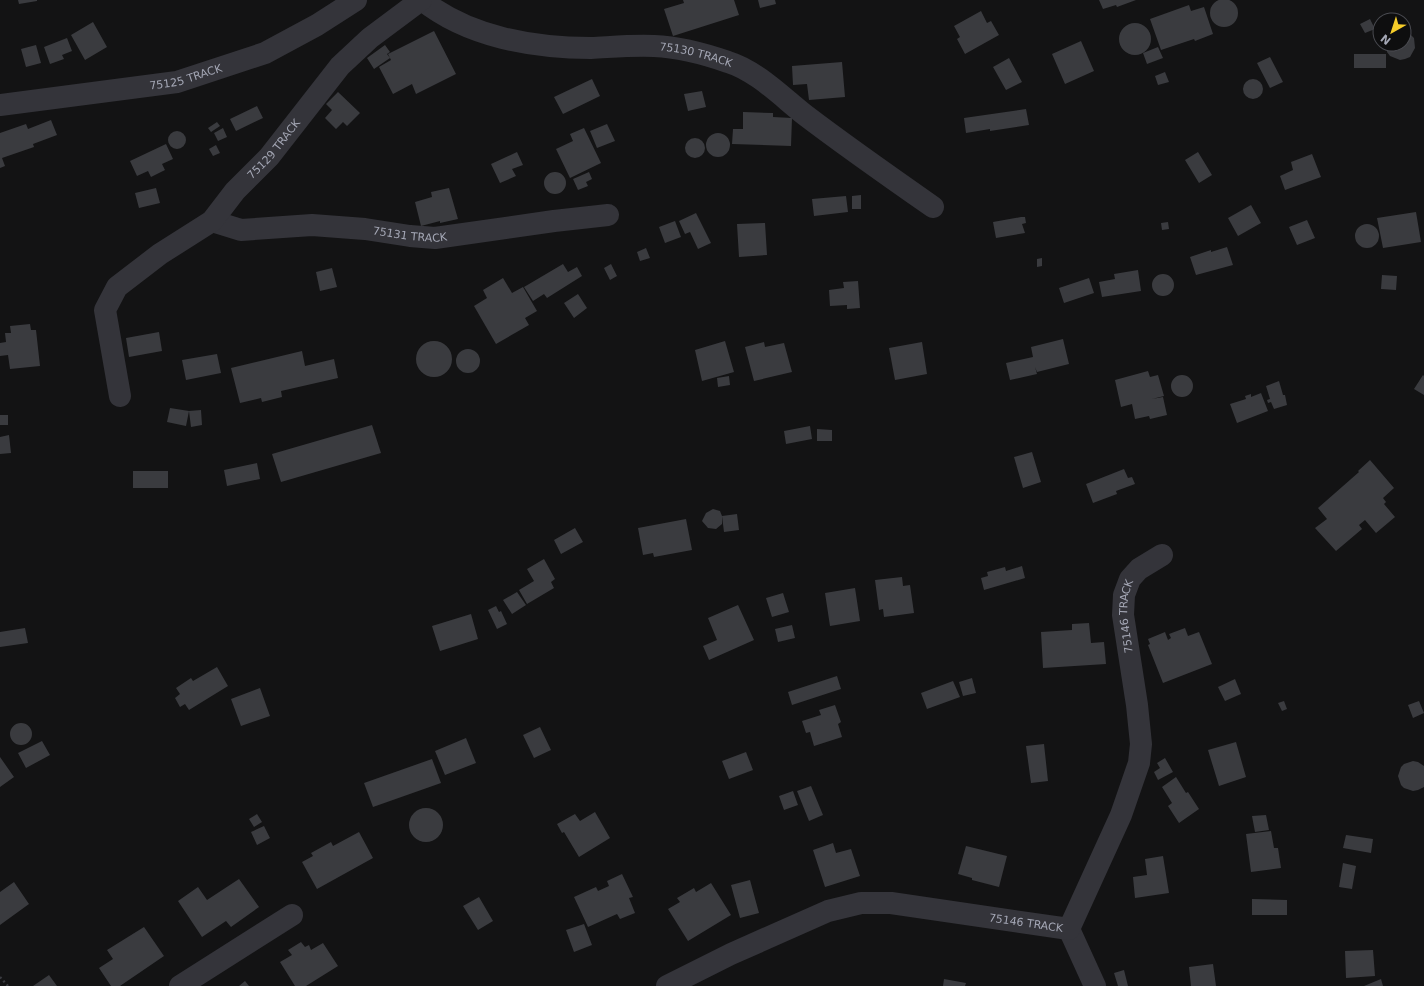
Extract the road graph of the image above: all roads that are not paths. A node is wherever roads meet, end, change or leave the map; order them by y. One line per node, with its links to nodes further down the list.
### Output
1 (356, 0): 3 (street, 75125 TRACK)
2 (421, 0): 4 (street, 75130 TRACK); 6 (street, 75129 TRACK)
3 (0, 105)
4 (933, 207)
5 (608, 215): 6 (street, 75131 TRACK)
6 (212, 221): 7 (street, 75129 TRACK)
7 (120, 396)
8 (1162, 555): 10 (street, 75146 TRACK)
9 (292, 915): 11 (street)
10 (1069, 929): 12 (street, 75146 TRACK); 13 (street)
11 (180, 986)
12 (667, 986)
13 (1095, 986)

